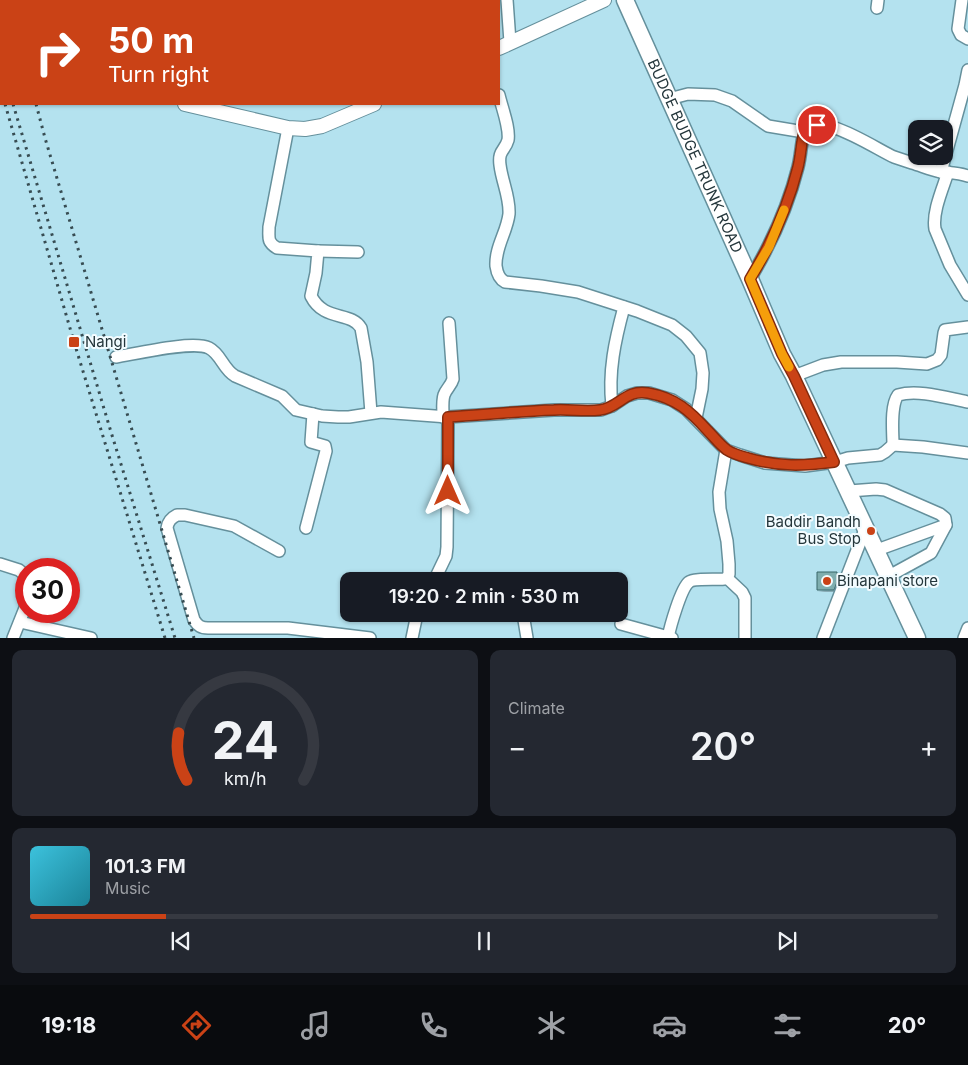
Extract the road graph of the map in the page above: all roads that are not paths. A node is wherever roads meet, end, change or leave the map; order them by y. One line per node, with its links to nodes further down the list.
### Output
1 (507, 0): 6 (street)
2 (604, 0): 6 (street)
3 (625, 0): 9 (main road, BUDGE BUDGE TRUNK ROAD)
4 (962, 0): 5 (street)
5 (968, 38)
6 (505, 45)
7 (968, 70): 14 (street)
8 (500, 99): 20 (street)
9 (669, 99): 13 (street); 18 (main road, BUDGE BUDGE TRUNK ROAD)
10 (372, 105): 12 (street)
11 (205, 106): 12 (street)
12 (288, 128): 16 (street)
13 (804, 132): 14 (street); 18 (street)
14 (945, 172): 15 (street); 19 (street)
15 (968, 176)
16 (318, 251): 17 (street); 27 (street)
17 (358, 252)
18 (750, 279): 24 (main road, BUDGE BUDGE TRUNK ROAD)
19 (968, 295)
20 (624, 307): 26 (street); 30 (street)
21 (449, 323): 29 (street)
22 (968, 327): 24 (street)
23 (116, 357): 28 (street)
24 (794, 376): 34 (main road, BUDGE BUDGE TRUNK ROAD)
25 (968, 402): 31 (street)
26 (612, 406): 29 (street); 30 (street)
27 (371, 413): 28 (street); 29 (street)
28 (313, 414): 38 (street)
29 (445, 417): 43 (street)
30 (696, 418): 32 (street)
31 (893, 445): 33 (street); 34 (street)
32 (726, 450): 34 (street); 45 (street)
33 (968, 453)
34 (834, 462): 35 (main road, BUDGE BUDGE TRUNK ROAD)
35 (848, 491): 36 (street); 37 (main road, BUDGE BUDGE TRUNK ROAD)
36 (946, 525): 39 (street); 44 (street)
37 (866, 527): 39 (main road, BUDGE BUDGE TRUNK ROAD); 61 (street)
38 (306, 528)
39 (877, 550): 44 (main road, BUDGE BUDGE TRUNK ROAD)
40 (279, 551): 52 (street)
41 (0, 564): 42 (street)
42 (15, 569)
43 (438, 572)
44 (889, 576): 62 (main road, BUDGE BUDGE TRUNK ROAD)
45 (727, 578): 55 (street); 60 (street)
46 (415, 622): 58 (street)
47 (525, 622): 59 (street)
48 (20, 623): 56 (street)
49 (24, 623): 57 (street)
50 (621, 624): 55 (street)
51 (968, 628): 63 (street)
52 (268, 633): 53 (street)
53 (347, 636): 54 (street)
54 (367, 637)
55 (669, 637)
56 (13, 638)
57 (91, 638)
58 (412, 638)
59 (527, 638)
60 (745, 638)
61 (822, 638)
62 (918, 638)
63 (964, 638)

